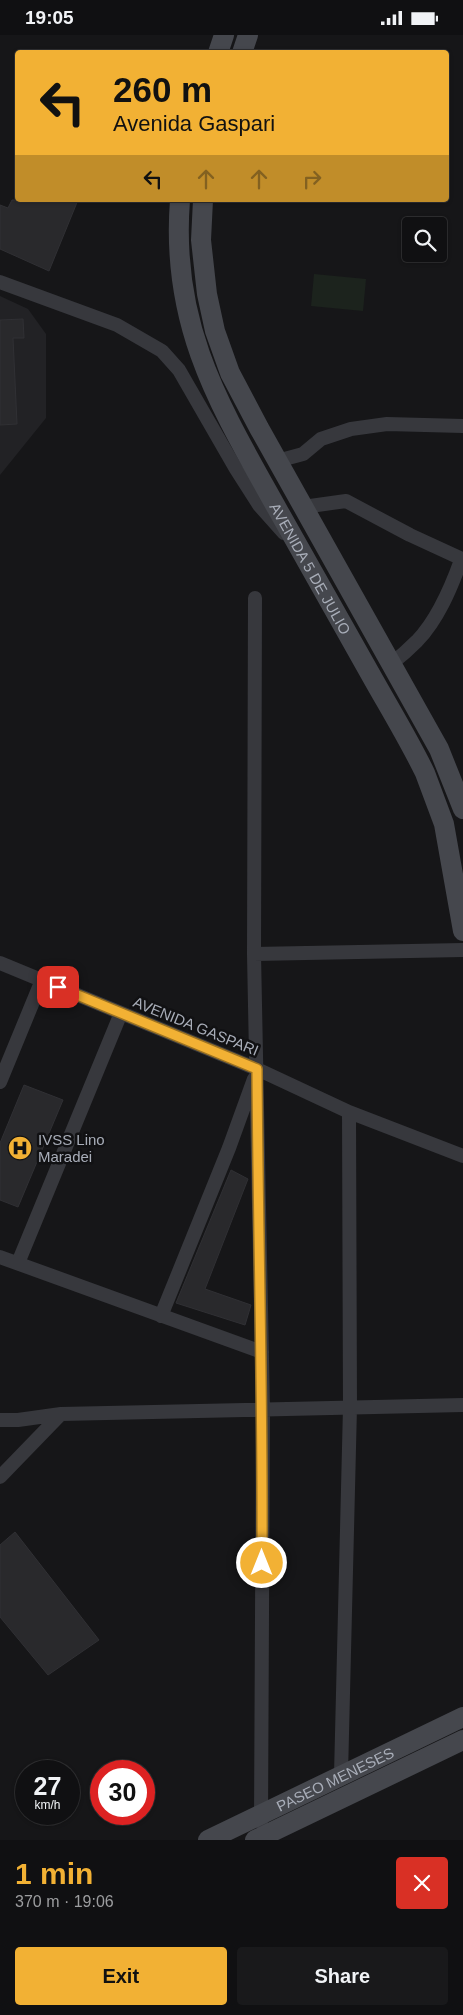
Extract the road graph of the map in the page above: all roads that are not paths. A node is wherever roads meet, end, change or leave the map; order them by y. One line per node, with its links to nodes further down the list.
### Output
1 (224, 35): 3 (street)
2 (248, 35): 4 (street)
3 (219, 50)
4 (243, 50)
5 (180, 202): 12 (street, AVENIDA 5 DE JULIO)
6 (203, 202): 9 (street, AVENIDA 5 DE JULIO)
7 (0, 282): 12 (street)
8 (463, 426): 9 (street)
9 (277, 461): 10 (street, AVENIDA 5 DE JULIO)
10 (303, 507): 11 (street); 14 (street, AVENIDA 5 DE JULIO)
11 (462, 559): 14 (street)
12 (307, 560): 16 (street, AVENIDA 5 DE JULIO)
13 (255, 598): 18 (street)
14 (391, 664): 15 (street, AVENIDA 5 DE JULIO)
15 (463, 809)
16 (463, 931)
17 (463, 950): 18 (street)
18 (254, 954): 22 (street)
19 (0, 963): 20 (street, AVENIDA GASPARI)
20 (42, 980): 21 (street, AVENIDA GASPARI); 23 (street)
21 (121, 1013): 22 (street, AVENIDA GASPARI); 27 (street)
22 (257, 1069): 24 (street, AVENIDA GASPARI); 28 (street); 29 (street)
23 (0, 1082)
24 (349, 1112): 25 (street, AVENIDA GASPARI); 31 (street)
25 (463, 1156)
26 (0, 1257): 27 (street)
27 (18, 1263): 28 (street)
28 (161, 1316): 29 (street)
29 (262, 1352): 32 (street)
30 (463, 1405): 31 (street)
31 (350, 1407): 32 (street); 38 (street)
32 (263, 1409): 33 (street); 39 (street)
33 (61, 1414): 34 (street); 35 (street)
34 (0, 1420)
35 (0, 1477)
36 (463, 1717): 38 (street, PASEO MENESES)
37 (463, 1740): 40 (street, PASEO MENESES)
38 (341, 1775): 39 (street, PASEO MENESES)
39 (261, 1814): 40 (street); 41 (street, PASEO MENESES)
40 (258, 1839)
41 (208, 1840)

